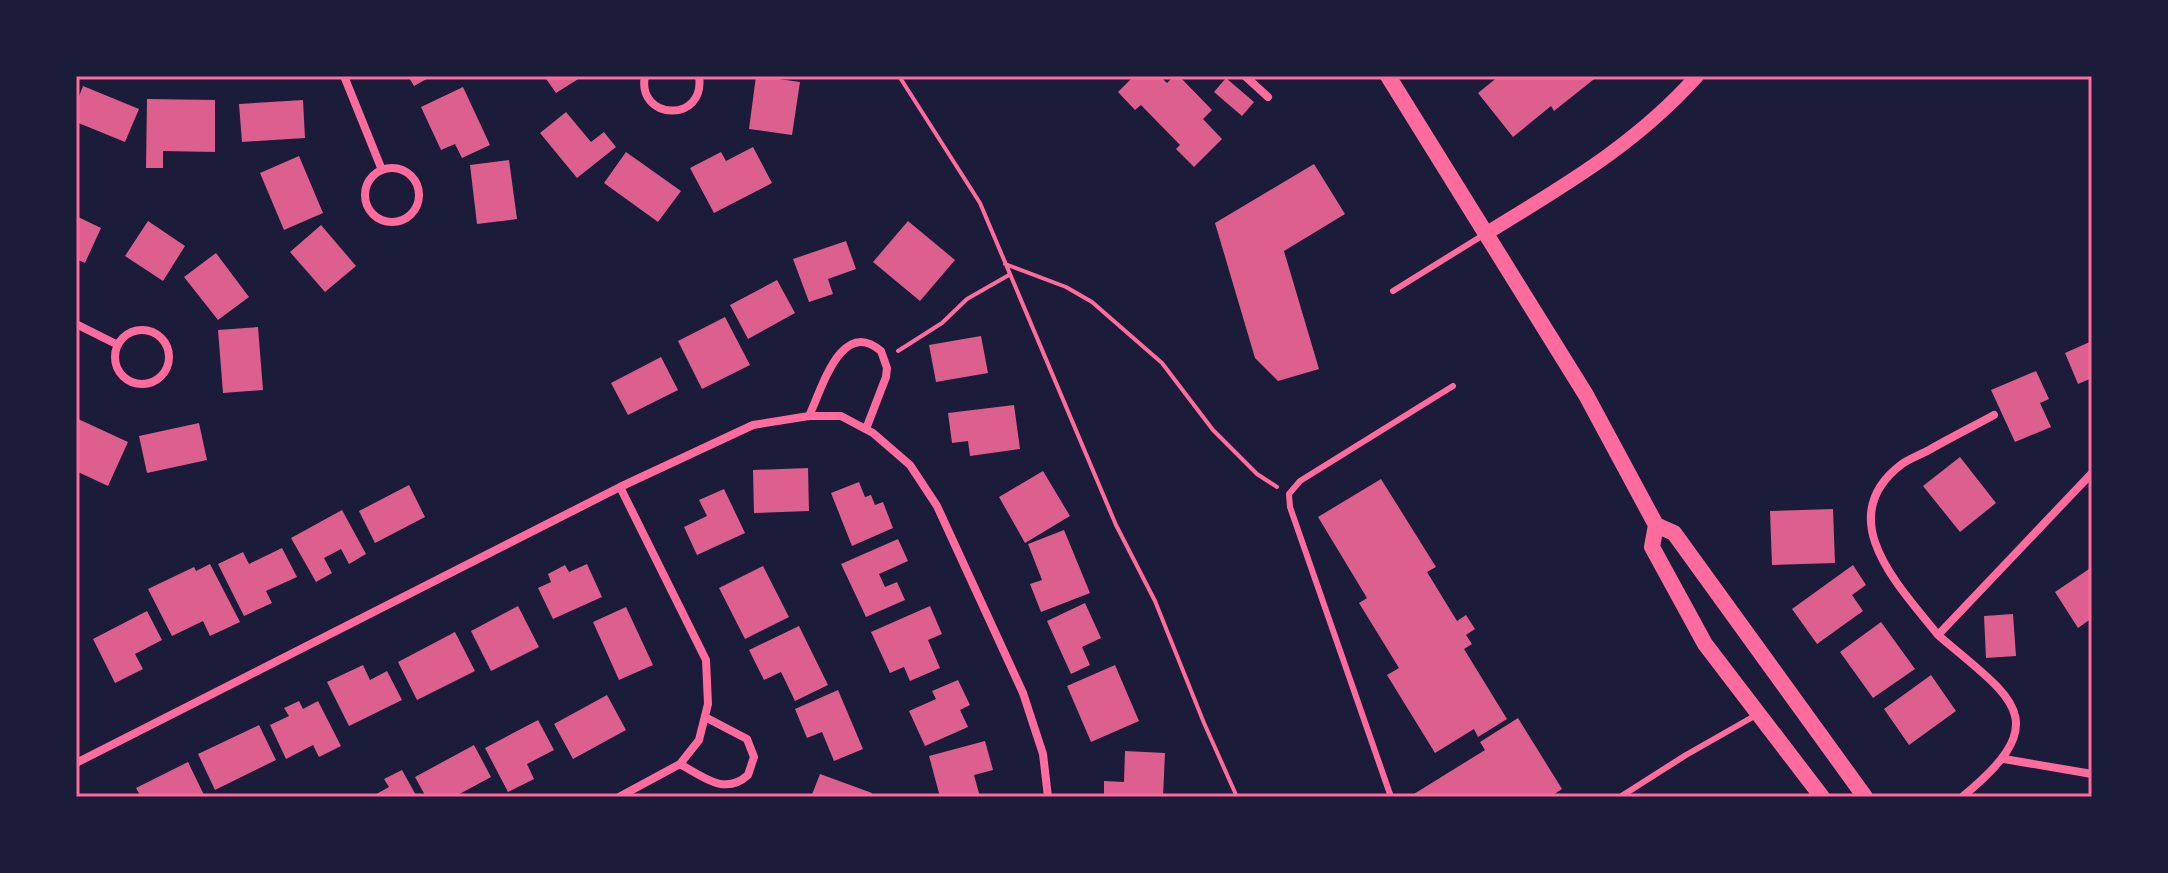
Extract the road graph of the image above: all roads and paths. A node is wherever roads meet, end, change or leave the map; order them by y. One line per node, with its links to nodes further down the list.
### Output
1 (344, 76): 9 (street)
2 (645, 76): 3 (street)
3 (699, 76)
4 (899, 76): 11 (path)
5 (1245, 76): 8 (street)
6 (1388, 76): 10 (main road)
7 (1697, 76): 10 (street)
8 (1268, 97)
9 (382, 170): 9 (street)
10 (1487, 233): 13 (lane); 24 (main road)
11 (1005, 264): 12 (path); 23 (path)
12 (1009, 275): 16 (path); 34 (path)
13 (1393, 291)
14 (76, 324): 15 (street)
15 (118, 345): 15 (street)
16 (886, 359): 19 (street); 20 (street)
17 (1453, 386): 23 (lane)
18 (1994, 415): 25 (street)
19 (809, 416): 20 (street); 22 (street)
20 (869, 431): 33 (street)
21 (2092, 473): 25 (street)
22 (620, 487): 27 (street); 29 (street)
23 (1289, 494): 35 (lane)
24 (1656, 525): 26 (main road); 38 (main road)
25 (1938, 635): 28 (street)
26 (1758, 714): 36 (lane); 37 (main road)
27 (705, 717): 30 (street); 30 (street)
28 (2004, 759): 31 (street); 39 (street)
29 (76, 763)
30 (680, 764): 32 (street)
31 (2092, 774)
32 (619, 797)
33 (1048, 797)
34 (1237, 797)
35 (1391, 797)
36 (1620, 797)
37 (1822, 797)
38 (1865, 797)
39 (1962, 797)

